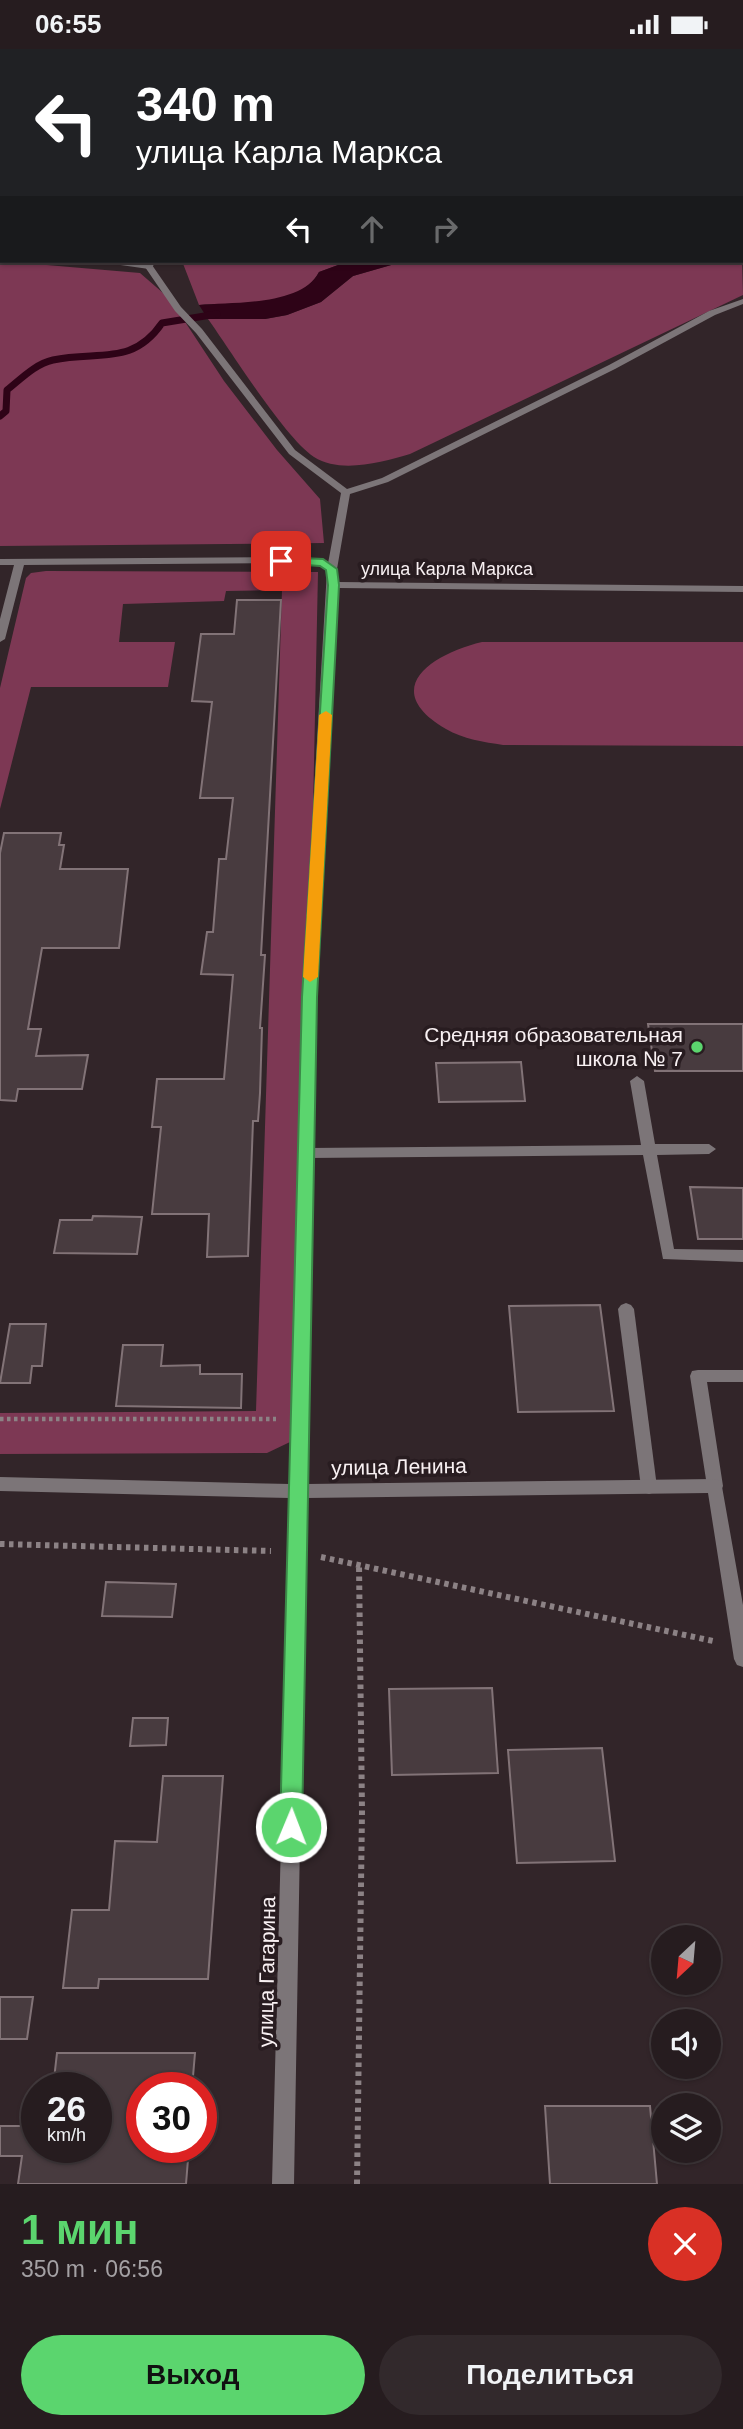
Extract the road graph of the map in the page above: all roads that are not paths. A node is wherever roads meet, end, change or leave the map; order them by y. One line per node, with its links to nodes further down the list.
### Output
1 (132, 263): 2 (street)
2 (150, 264): 4 (street)
3 (743, 301): 4 (street)
4 (346, 492): 7 (street, улица Гагарина)
5 (0, 562): 6 (street, улица Карла Маркса)
6 (20, 562): 7 (street, улица Карла Маркса); 9 (street)
7 (332, 577): 8 (street, улица Карла Маркса); 13 (street, улица Гагарина)
8 (743, 589)
9 (0, 639)
10 (637, 1081): 12 (street)
11 (709, 1149): 12 (street)
12 (649, 1150): 13 (street); 14 (street)
13 (308, 1153): 20 (street, улица Гагарина)
14 (743, 1255)
15 (626, 1309): 19 (street)
16 (743, 1376): 18 (street)
17 (0, 1484): 20 (street, улица Ленина)
18 (715, 1486): 19 (street, улица Ленина); 21 (street)
19 (649, 1487): 20 (street, улица Ленина)
20 (299, 1491): 22 (street, улица Гагарина)
21 (742, 1653)
22 (283, 2184)

